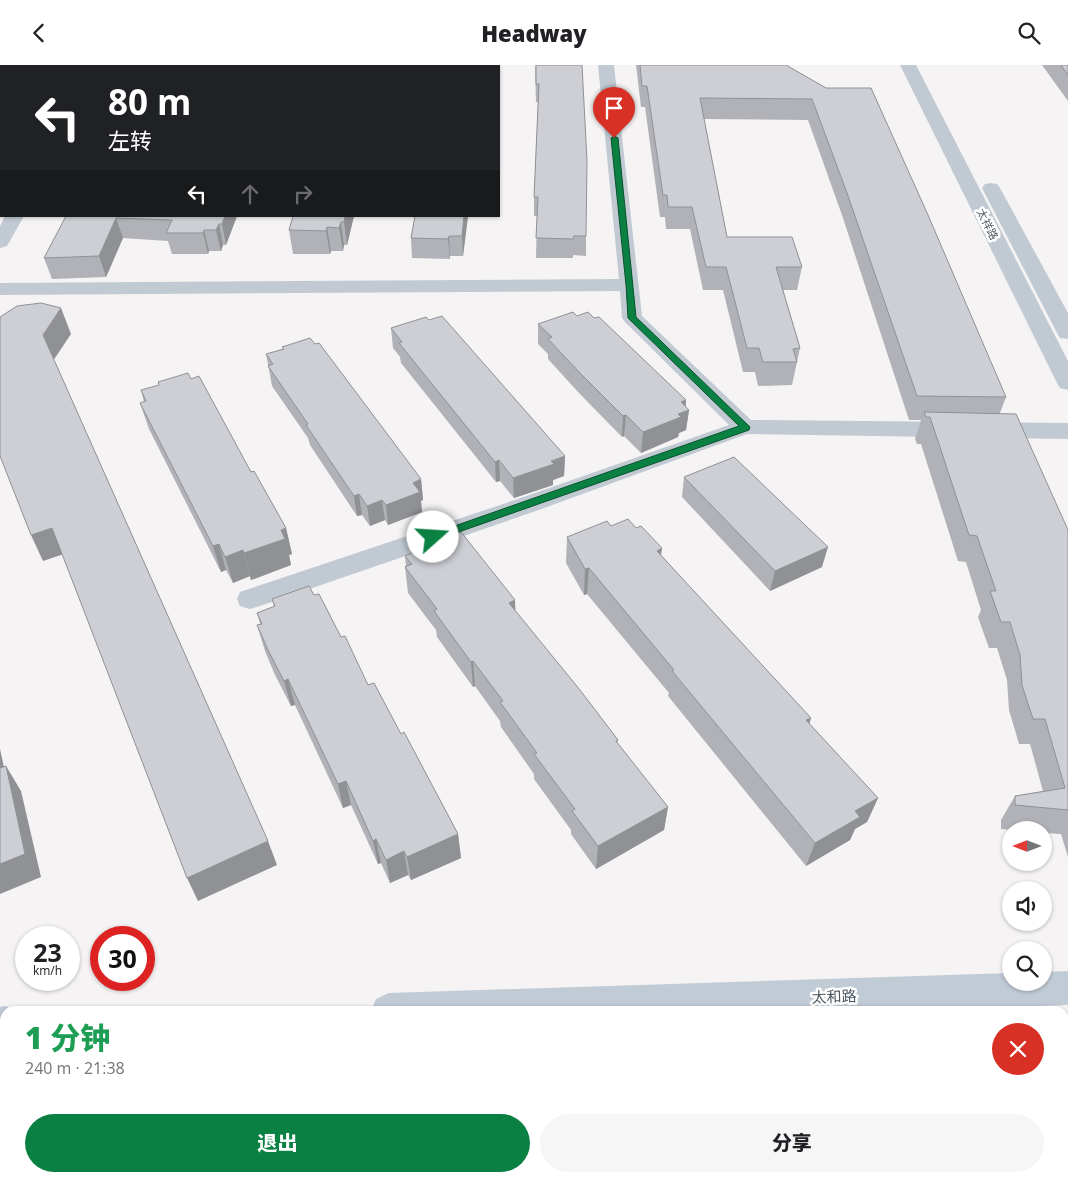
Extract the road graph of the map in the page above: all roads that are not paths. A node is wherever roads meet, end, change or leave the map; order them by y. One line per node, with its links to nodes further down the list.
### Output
1 (606, 65): 8 (street)
2 (908, 65): 11 (street, 太祥路)
3 (925, 65): 4 (street)
4 (971, 151)
5 (980, 169): 10 (street, 太祥路)
6 (14, 217): 7 (street)
7 (0, 242)
8 (630, 285): 9 (street); 12 (street)
9 (0, 289)
10 (1068, 333)
11 (1068, 383)
12 (745, 427): 13 (street); 14 (street)
13 (1068, 431)
14 (250, 599)
15 (1068, 988): 16 (main road, 太和路)
16 (552, 1006)

